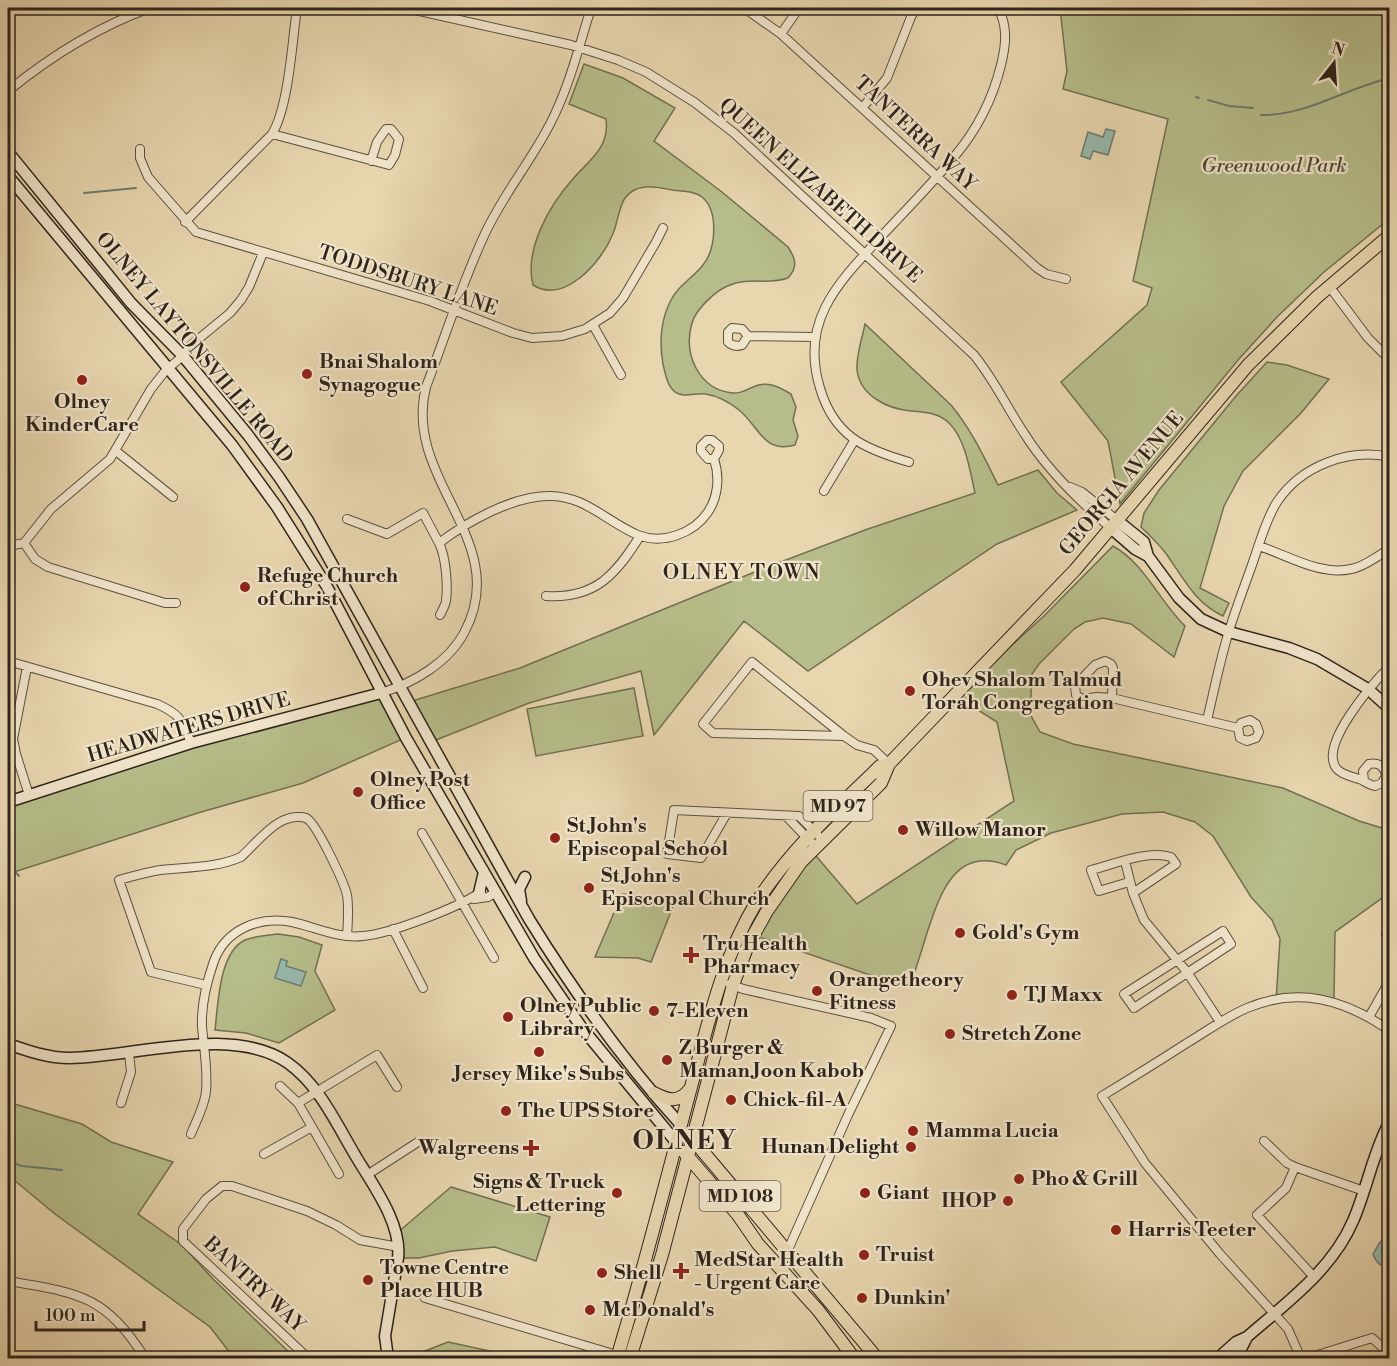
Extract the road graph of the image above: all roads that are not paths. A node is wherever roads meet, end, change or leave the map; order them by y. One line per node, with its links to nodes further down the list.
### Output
1 (150, 8): 11 (street)
2 (297, 8): 13 (street)
3 (406, 8): 10 (street, QUEEN ELIZABETH DRIVE)
4 (591, 8): 10 (street)
5 (744, 8): 9 (street, TANTERRA WAY)
6 (800, 8): 9 (street)
7 (916, 8): 12 (street)
8 (999, 8): 18 (street)
9 (781, 34): 12 (street, TANTERRA WAY)
10 (579, 47): 23 (street, QUEEN ELIZABETH DRIVE); 26 (street)
11 (8, 91)
12 (863, 107): 18 (street, TANTERRA WAY)
13 (272, 134): 16 (street); 19 (street)
14 (140, 148): 19 (street, TODDSBURY LANE)
15 (8, 152): 30 (main road, OLNEY LAYTONSVILLE ROAD / MD 108)
16 (371, 161): 16 (street)
17 (8, 176): 32 (main road, OLNEY LAYTONSVILLE ROAD / MD 108)
18 (936, 176): 23 (street); 24 (street, TANTERRA WAY)
19 (185, 222): 22 (street, TODDSBURY LANE)
20 (663, 228): 27 (street, TODDSBURY LANE)
21 (1389, 235): 25 (main road, GEORGIA AVENUE / MD 97)
22 (263, 253): 26 (street, TODDSBURY LANE); 30 (street)
23 (865, 253): 29 (street); 42 (street, QUEEN ELIZABETH DRIVE)
24 (1066, 279)
25 (1329, 286): 31 (street); 42 (main road, GEORGIA AVENUE / MD 97)
26 (455, 310): 27 (street, TODDSBURY LANE); 43 (street)
27 (593, 324): 33 (street)
28 (748, 336): 29 (street)
29 (815, 337): 34 (street)
30 (183, 356): 32 (street); 57 (main road, OLNEY LAYTONSVILLE ROAD / MD 108)
31 (1389, 360)
32 (168, 368): 35 (street); 59 (main road, OLNEY LAYTONSVILLE ROAD / MD 108)
33 (621, 375)
34 (854, 441): 38 (street); 39 (street)
35 (116, 451): 40 (street); 45 (street)
36 (1389, 457): 48 (street)
37 (714, 459): 44 (street)
38 (909, 462)
39 (824, 491)
40 (173, 497)
41 (347, 519): 46 (street)
42 (1115, 525): 53 (main road); 66 (main road, GEORGIA AVENUE / MD 97)
43 (461, 526): 44 (street); 46 (street); 57 (street)
44 (640, 536): 50 (street)
45 (24, 543): 47 (street); 51 (street)
46 (439, 543): 52 (street)
47 (8, 546)
48 (1259, 546): 49 (street); 53 (street)
49 (1385, 552)
50 (546, 596)
51 (176, 603)
52 (440, 615)
53 (1229, 632): 58 (main road); 62 (street)
54 (8, 661): 56 (street)
55 (1389, 666): 58 (street)
56 (27, 667): 65 (street); 68 (street)
57 (401, 687): 59 (street); 80 (main road, OLNEY LAYTONSVILLE ROAD / MD 108)
58 (1368, 689): 61 (main road); 67 (street)
59 (381, 693): 65 (main road, HEADWATERS DRIVE); 74 (main road, OLNEY LAYTONSVILLE ROAD / MD 108)
60 (1112, 698): 60 (street); 62 (street)
61 (1389, 709)
62 (1207, 720): 63 (street)
63 (1238, 728)
64 (844, 736): 64 (street); 66 (street)
65 (191, 744): 68 (main road, HEADWATERS DRIVE)
66 (889, 764): 72 (main road, GEORGIA AVENUE / MD 97)
67 (1364, 781)
68 (29, 795): 69 (main road, HEADWATERS DRIVE)
69 (8, 801)
70 (727, 813): 70 (street); 72 (street)
71 (422, 833): 79 (street)
72 (814, 838): 88 (main road, GEORGIA AVENUE / MD 97); 91 (main road, GEORGIA AVENUE / MD 97)
73 (1125, 861): 76 (street); 76 (street); 78 (street)
74 (484, 872): 77 (main road, OLNEY LAYTONSVILLE ROAD / MD 108); 79 (main road)
75 (525, 877): 80 (main road)
76 (1129, 882): 78 (street)
77 (495, 889): 79 (street); 113 (main road, OLNEY LAYTONSVILLE ROAD / MD 108)
78 (1132, 893): 86 (street)
79 (471, 898): 81 (street); 85 (street)
80 (522, 907): 103 (main road, OLNEY LAYTONSVILLE ROAD / MD 108)
81 (393, 929): 83 (street); 92 (street)
82 (1389, 933): 84 (street)
83 (347, 936): 90 (street); 90 (street)
84 (1389, 942)
85 (494, 958)
86 (1178, 960): 87 (street); 87 (street); 87 (street)
87 (1187, 972): 94 (street)
88 (721, 980): 91 (street); 101 (main road, GEORGIA AVENUE)
89 (1389, 981): 93 (street)
90 (206, 985): 97 (street)
91 (733, 985): 110 (main road, GEORGIA AVENUE / MD 97); 123 (street)
92 (423, 988)
93 (1369, 1017): 94 (street); 95 (street)
94 (1220, 1022): 127 (street)
95 (1389, 1031)
96 (8, 1044): 98 (main road)
97 (204, 1044): 98 (main road); 102 (main road); 109 (street)
98 (129, 1053): 104 (street)
99 (280, 1086): 105 (street)
100 (397, 1087): 102 (street)
101 (691, 1089): 103 (main road); 107 (main road, GEORGIA AVENUE)
102 (317, 1091): 105 (street); 118 (main road)
103 (654, 1094): 107 (main road, OLNEY LAYTONSVILLE ROAD / MD 108)
104 (121, 1103)
105 (298, 1103): 108 (street)
106 (1389, 1121): 121 (main road)
107 (681, 1125): 110 (main road, MD 108); 113 (main road, GEORGIA AVENUE)
108 (312, 1127): 114 (street); 117 (street)
109 (191, 1134)
110 (692, 1139): 115 (main road, GEORGIA AVENUE / MD 97); 123 (main road, MD 108)
111 (1264, 1141): 116 (street)
112 (418, 1142): 118 (street)
113 (676, 1142): 115 (main road, MD 108); 130 (main road, GEORGIA AVENUE)
114 (264, 1154)
115 (688, 1157): 119 (main road, MD 108); 120 (main road, GEORGIA AVENUE / MD 97)
116 (1295, 1167): 121 (street); 124 (street)
117 (339, 1174)
118 (367, 1175): 122 (main road)
119 (714, 1187): 120 (main road); 134 (main road, MD 108)
120 (679, 1191): 130 (main road, GEORGIA AVENUE / MD 97)
121 (1364, 1191): 124 (main road)
122 (399, 1247): 132 (street, BANTRY WAY); 133 (main road)
123 (787, 1252): 135 (main road, MD 108)
124 (1314, 1277): 127 (main road)
125 (8, 1281): 131 (street)
126 (425, 1298): 130 (street)
127 (1274, 1314): 128 (main road); 129 (street)
128 (1247, 1337): 136 (main road); 137 (main road)
129 (1389, 1354)
130 (623, 1358)
131 (145, 1359)
132 (308, 1359)
133 (388, 1359)
134 (854, 1359)
135 (877, 1359)
136 (1218, 1359)
137 (1229, 1359)

